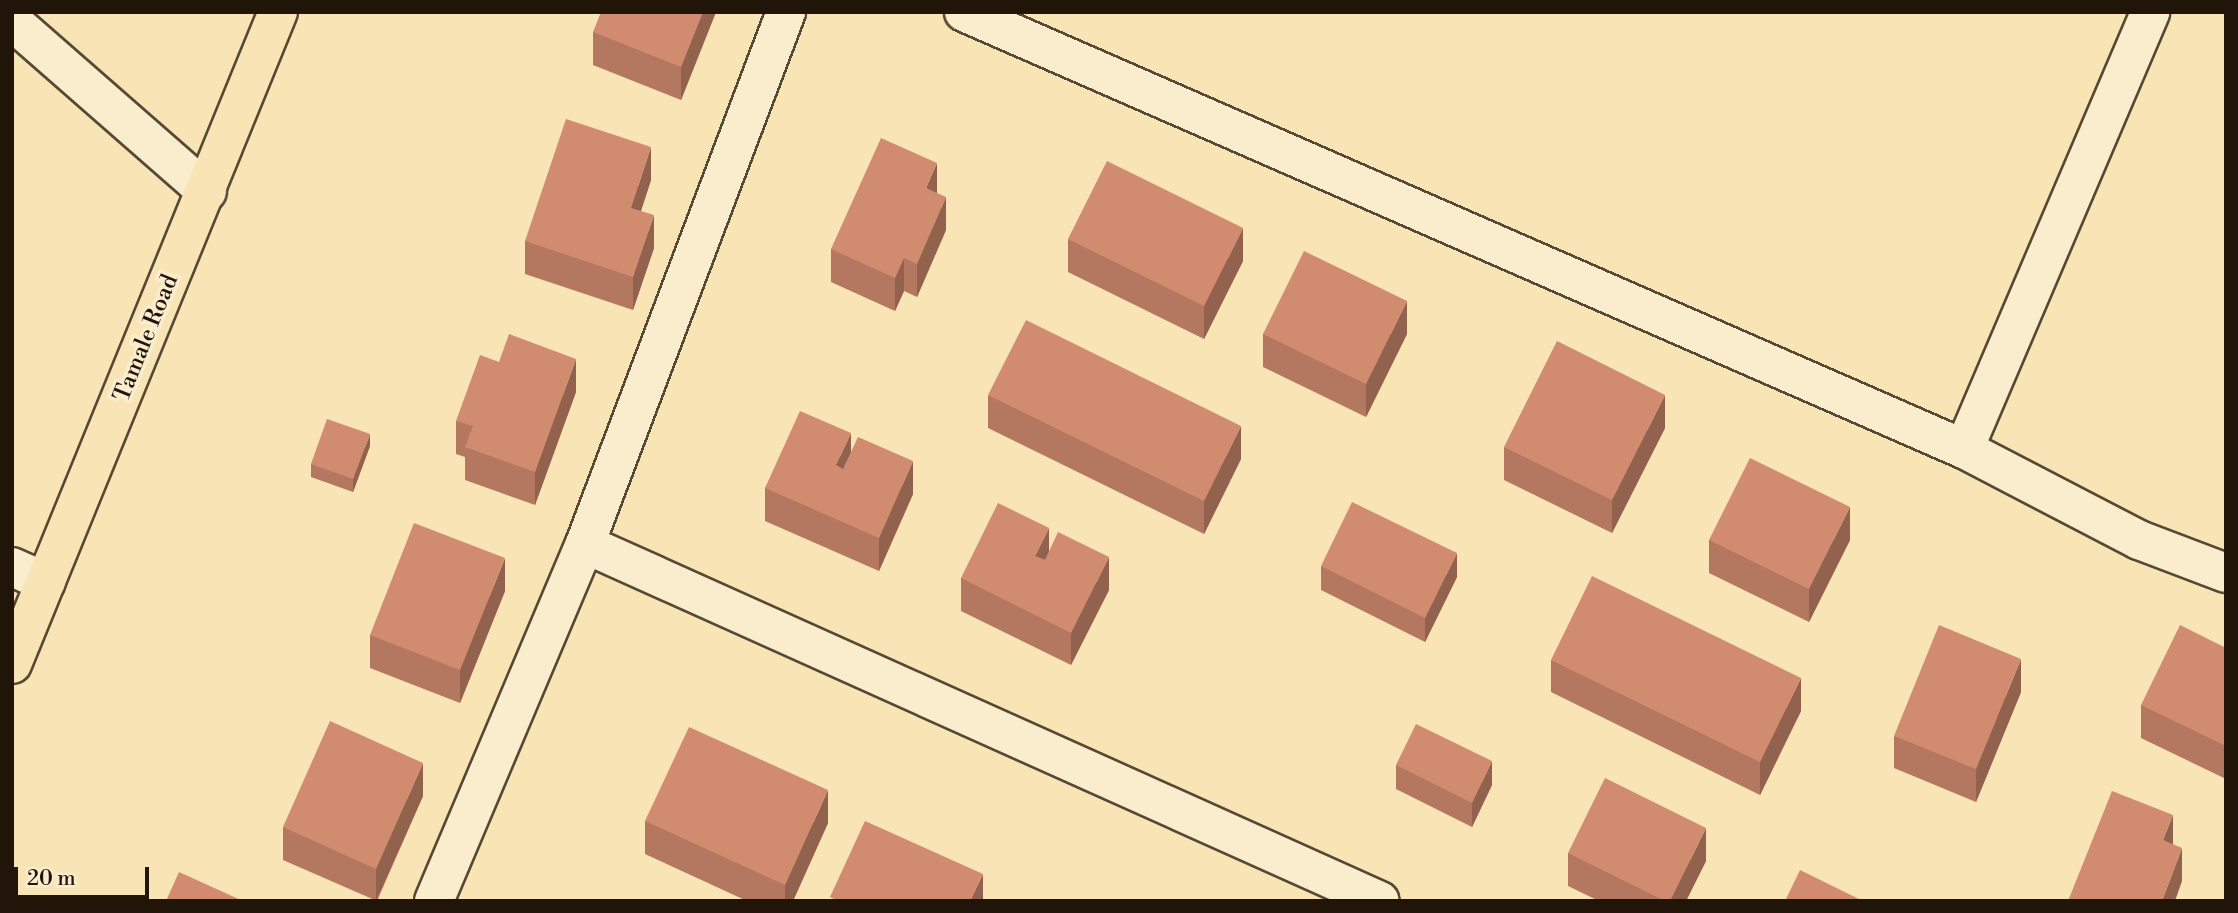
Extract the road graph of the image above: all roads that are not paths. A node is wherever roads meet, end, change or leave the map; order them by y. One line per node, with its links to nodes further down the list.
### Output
1 (278, 12): 6 (highway, Tamale Road)
2 (786, 12): 8 (street)
3 (964, 12): 7 (street)
4 (2150, 12): 7 (street)
5 (12, 21): 6 (street)
6 (206, 192): 10 (highway, Tamale Road)
7 (1964, 449): 9 (street)
8 (585, 544): 12 (street); 13 (street)
9 (2226, 573)
10 (29, 574): 11 (highway, Tamale Road)
11 (12, 664)
12 (435, 901)
13 (1380, 901)

